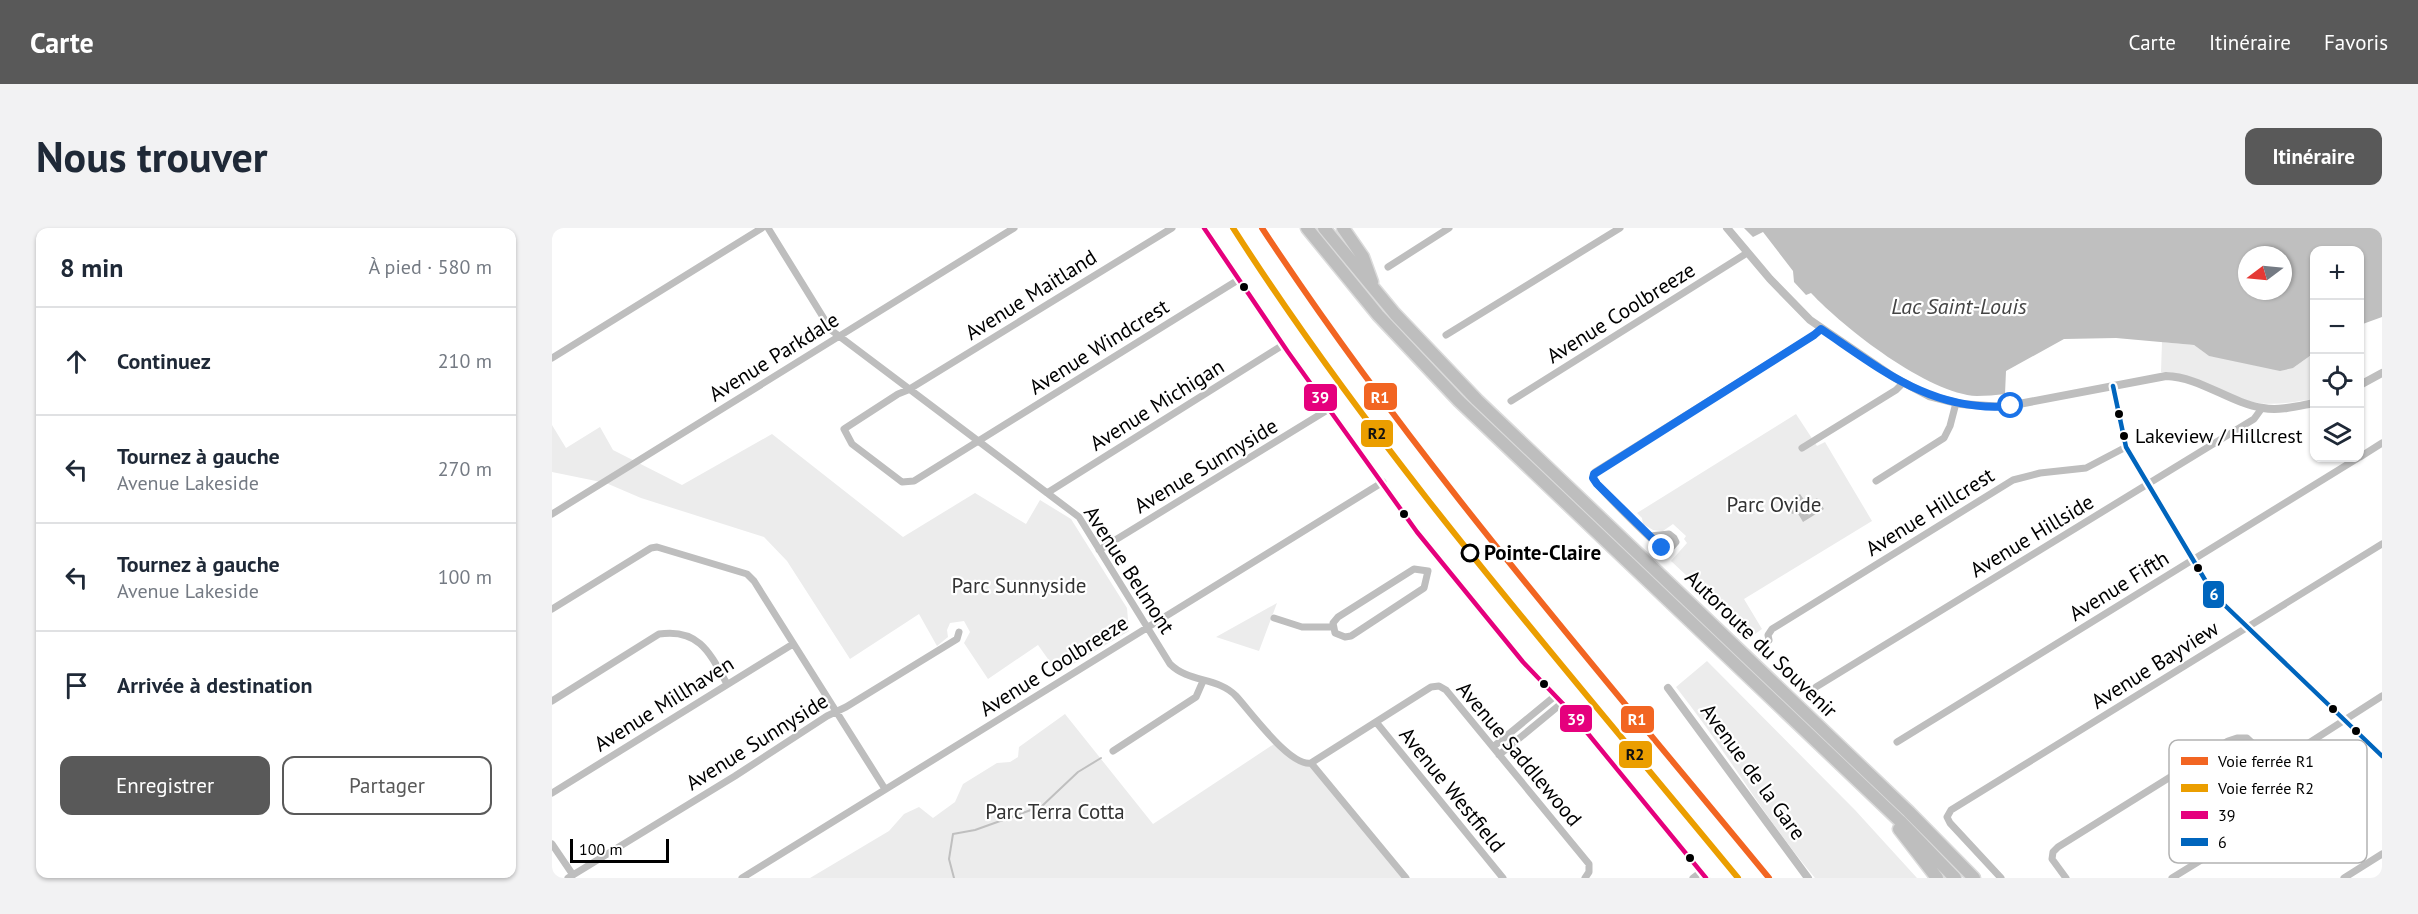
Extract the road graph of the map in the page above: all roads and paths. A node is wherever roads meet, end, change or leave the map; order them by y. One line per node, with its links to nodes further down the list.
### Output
1 (762, 228): 20 (street)
2 (768, 228): 18 (street, Avenue Belmont)
3 (1014, 228): 18 (street, Avenue Parkdale)
4 (1172, 228): 25 (street, Avenue Maitland)
5 (1204, 228): 14 (street)
6 (1307, 228): 80 (highway, Autoroute du Souvenir)
7 (1324, 228): 15 (highway, Autoroute du Souvenir)
8 (1343, 228): 15 (highway)
9 (1449, 228): 13 (street)
10 (1620, 228): 17 (street)
11 (1727, 228): 12 (street)
12 (1748, 254): 16 (street); 26 (street, Avenue Coolbreeze)
13 (1388, 267)
14 (1238, 280): 19 (street); 31 (street, Avenue Windcrest)
15 (1376, 291): 94 (highway, Autoroute du Souvenir)
16 (1821, 329): 22 (street); 42 (street)
17 (1446, 335)
18 (838, 336): 25 (street, Avenue Belmont); 41 (street, Avenue Parkdale)
19 (1283, 345): 30 (street); 40 (street, Avenue Michigan)
20 (552, 358)
21 (2382, 373): 23 (street)
22 (1903, 383): 27 (street); 34 (street)
23 (2364, 383)
24 (2113, 386): 27 (street); 29 (street); 33 (street)
25 (908, 390): 31 (street, Avenue Belmont); 31 (street, Avenue Maitland)
26 (1511, 401)
27 (1956, 404): 37 (street)
28 (2310, 404): 29 (street)
29 (2262, 408): 39 (street, Avenue Hillside)
30 (1329, 409): 38 (street); 44 (street, Avenue Sunnyside)
31 (977, 441): 40 (street, Avenue Belmont)
32 (2382, 443): 35 (street, Avenue Fifth)
33 (2126, 447): 39 (street); 54 (street, Avenue Hillcrest)
34 (1802, 448)
35 (2364, 454)
36 (2351, 462): 45 (street, Avenue Fifth)
37 (1876, 481)
38 (1383, 482): 46 (street); 52 (street, Avenue Coolbreeze)
39 (2148, 484): 45 (street); 58 (street, Avenue Hillside)
40 (1047, 493): 44 (street, Avenue Belmont)
41 (552, 514)
42 (1650, 536)
43 (2382, 544): 51 (street, Avenue Bayview)
44 (1099, 550): 52 (street, Avenue Belmont)
45 (2192, 560): 51 (street); 70 (street, Avenue Fifth)
46 (1441, 561): 47 (street); 61 (street)
47 (1428, 571): 50 (street); 50 (street)
48 (552, 609): 55 (street)
49 (1274, 618): 50 (street)
50 (1333, 627)
51 (2247, 627): 64 (street); 95 (street, Avenue Bayview)
52 (1147, 628): 56 (street, Avenue Belmont); 78 (street, Avenue Coolbreeze)
53 (959, 632): 63 (street, Avenue Sunnyside)
54 (1769, 640)
55 (793, 644): 57 (street, Avenue Millhaven); 63 (street)
56 (1203, 681): 73 (street); 76 (street, Avenue Belmont)
57 (727, 684): 62 (street); 79 (street, Avenue Millhaven)
58 (1816, 687)
59 (1668, 688): 91 (street, Avenue de la Gare)
60 (2382, 696): 64 (street)
61 (1559, 699): 72 (street); 74 (street); 84 (street)
62 (552, 701)
63 (836, 711): 78 (street); 85 (street, Avenue Sunnyside)
64 (2345, 721): 68 (street); 69 (street)
65 (1376, 722): 72 (street, Avenue Saddlewood); 76 (street, Avenue Saddlewood); 88 (street, Avenue Westfield)
66 (2231, 740): 67 (street)
67 (2249, 740)
68 (2315, 740)
69 (2365, 740)
70 (1897, 742)
71 (2367, 742): 75 (street)
72 (1493, 747): 74 (street, Avenue Saddlewood)
73 (1113, 751)
74 (1499, 754): 89 (street, Avenue Saddlewood)
75 (2382, 756)
76 (1311, 762): 87 (street, Avenue Belmont)
77 (2169, 778): 96 (street)
78 (885, 789): 86 (street, Avenue Coolbreeze)
79 (552, 793)
80 (1881, 804): 92 (highway); 93 (highway, Autoroute du Souvenir)
81 (552, 843): 85 (street)
82 (2382, 854): 98 (street)
83 (2196, 863): 97 (street)
84 (1703, 875): 90 (street)
85 (570, 877)
86 (742, 878)
87 (1406, 878)
88 (1503, 878)
89 (1585, 878)
90 (1693, 878)
91 (1808, 878)
92 (1936, 878)
93 (1955, 878)
94 (1974, 878)
95 (2001, 878)
96 (2066, 878)
97 (2172, 878)
98 (2344, 878)

